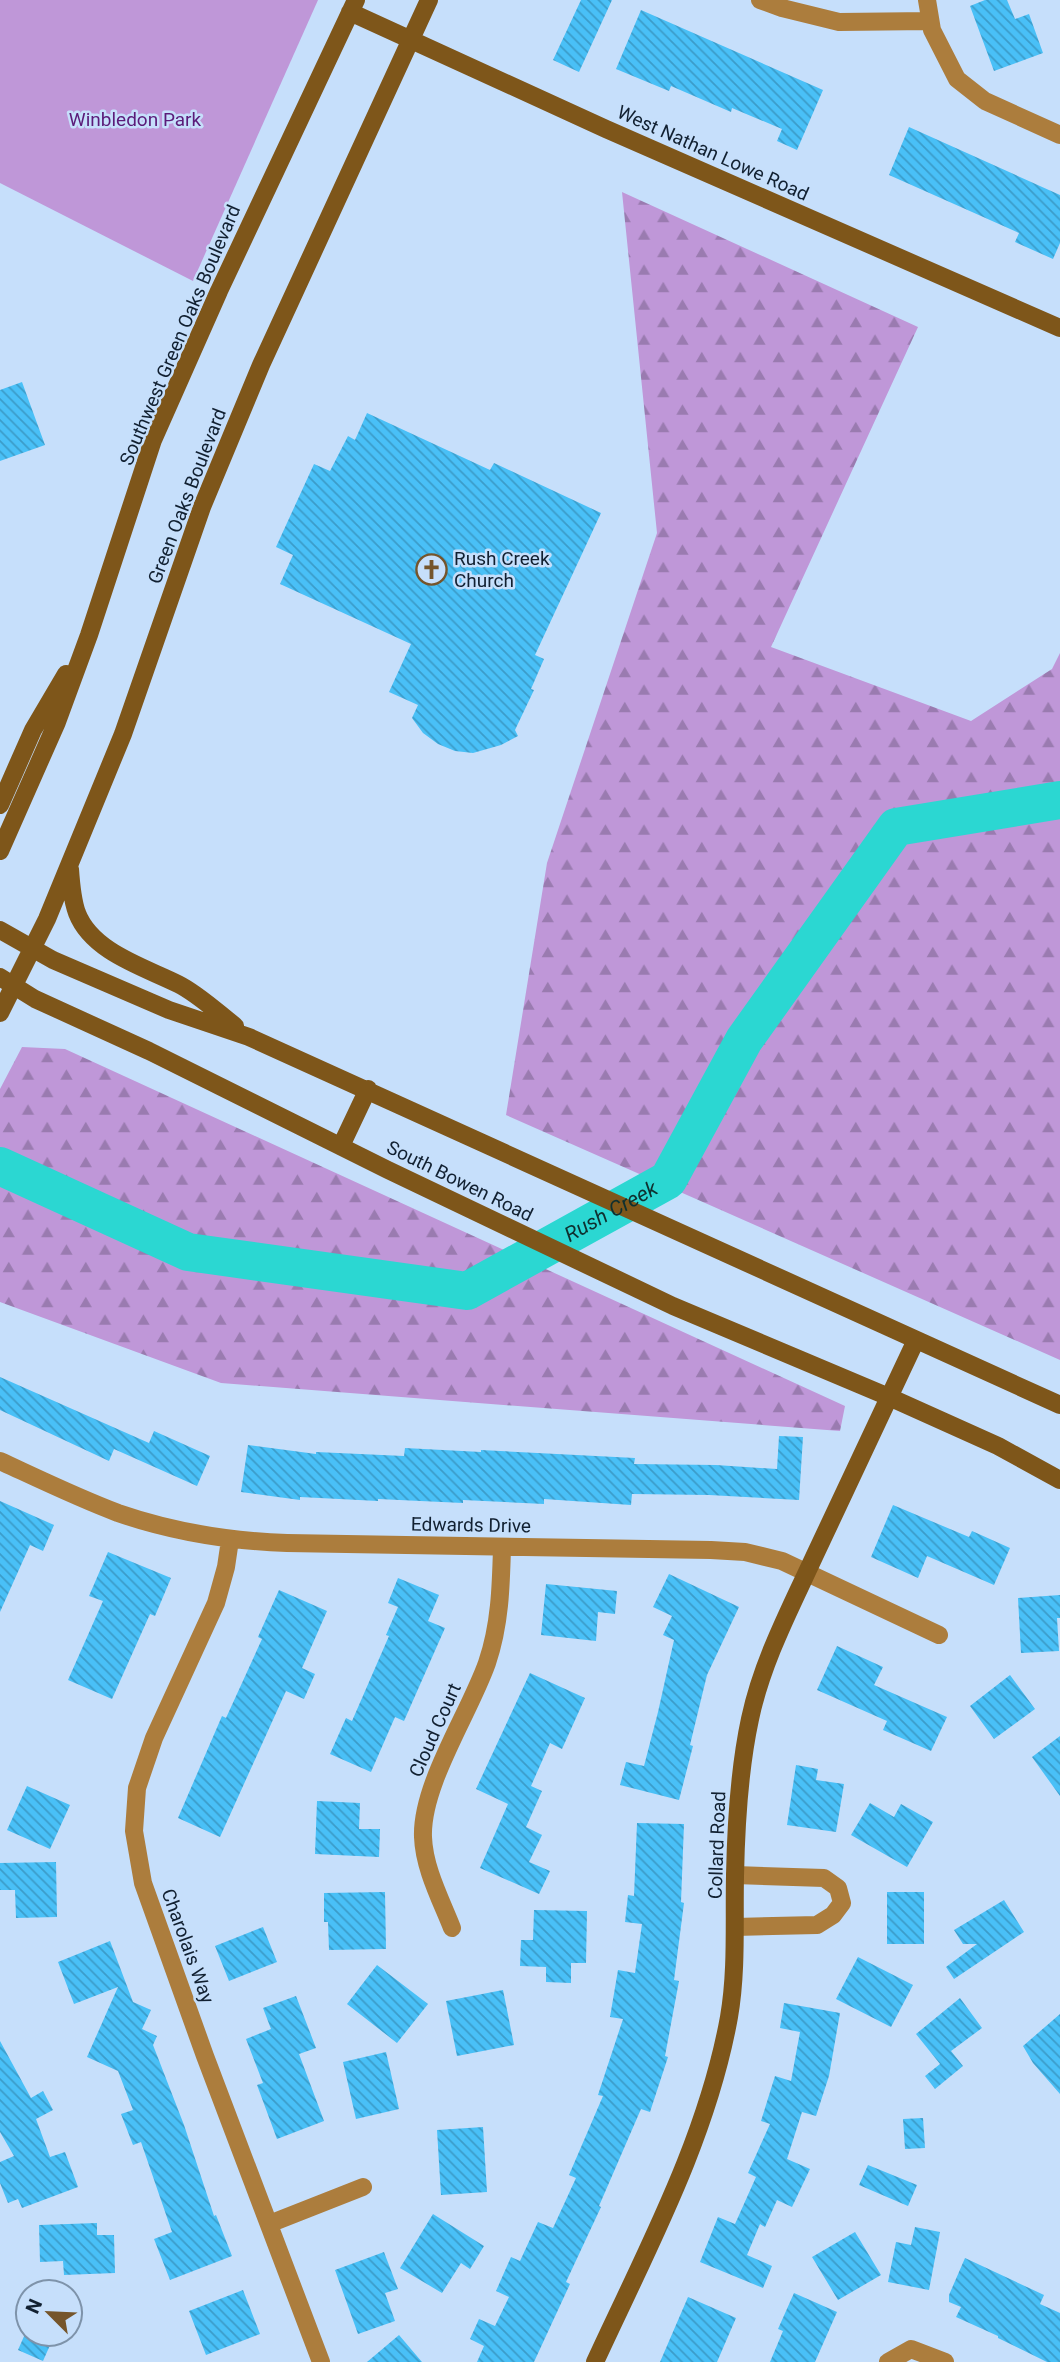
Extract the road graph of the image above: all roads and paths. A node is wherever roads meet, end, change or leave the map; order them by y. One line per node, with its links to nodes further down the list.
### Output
1 (429, 0): 6 (main road, Green Oaks Boulevard)
2 (760, 0): 5 (street)
3 (927, 0): 5 (street)
4 (353, 6): 6 (main road, West Nathan Lowe Road); 9 (main road, Southwest Green Oaks Boulevard)
5 (930, 21): 7 (street)
6 (410, 41): 8 (main road, West Nathan Lowe Road); 12 (main road, Green Oaks Boulevard)
7 (1060, 135)
8 (1060, 328)
9 (89, 635): 10 (main road); 11 (main road, Southwest Green Oaks Boulevard)
10 (0, 805)
11 (0, 851)
12 (70, 864): 14 (main road, Green Oaks Boulevard); 17 (main road)
13 (0, 930): 14 (main road)
14 (33, 949): 15 (main road, Green Oaks Boulevard); 17 (main road)
15 (7, 981): 16 (main road, Green Oaks Boulevard); 19 (main road, South Bowen Road)
16 (0, 1013)
17 (249, 1037): 18 (main road)
18 (368, 1089): 19 (main road); 20 (main road)
19 (341, 1146): 21 (main road, South Bowen Road)
20 (916, 1340): 21 (main road, Collard Road); 22 (main road)
21 (889, 1397): 24 (main road, South Bowen Road); 27 (main road, Collard Road)
22 (1060, 1405)
23 (0, 1461): 25 (street, Edwards Drive)
24 (1060, 1480)
25 (230, 1540): 26 (street, Edwards Drive); 33 (street, Charolais Way)
26 (502, 1547): 27 (street, Edwards Drive); 31 (street, Cloud Court)
27 (807, 1572): 28 (street, Edwards Drive); 29 (main road, Collard Road)
28 (939, 1635)
29 (735, 1875): 30 (main road, Collard Road); 30 (street)
30 (735, 1927): 35 (main road, Collard Road)
31 (452, 1928)
32 (363, 2187): 33 (street)
33 (270, 2224): 34 (street, Charolais Way)
34 (321, 2362)
35 (595, 2362)
36 (888, 2362): 37 (street)
37 (945, 2362)

